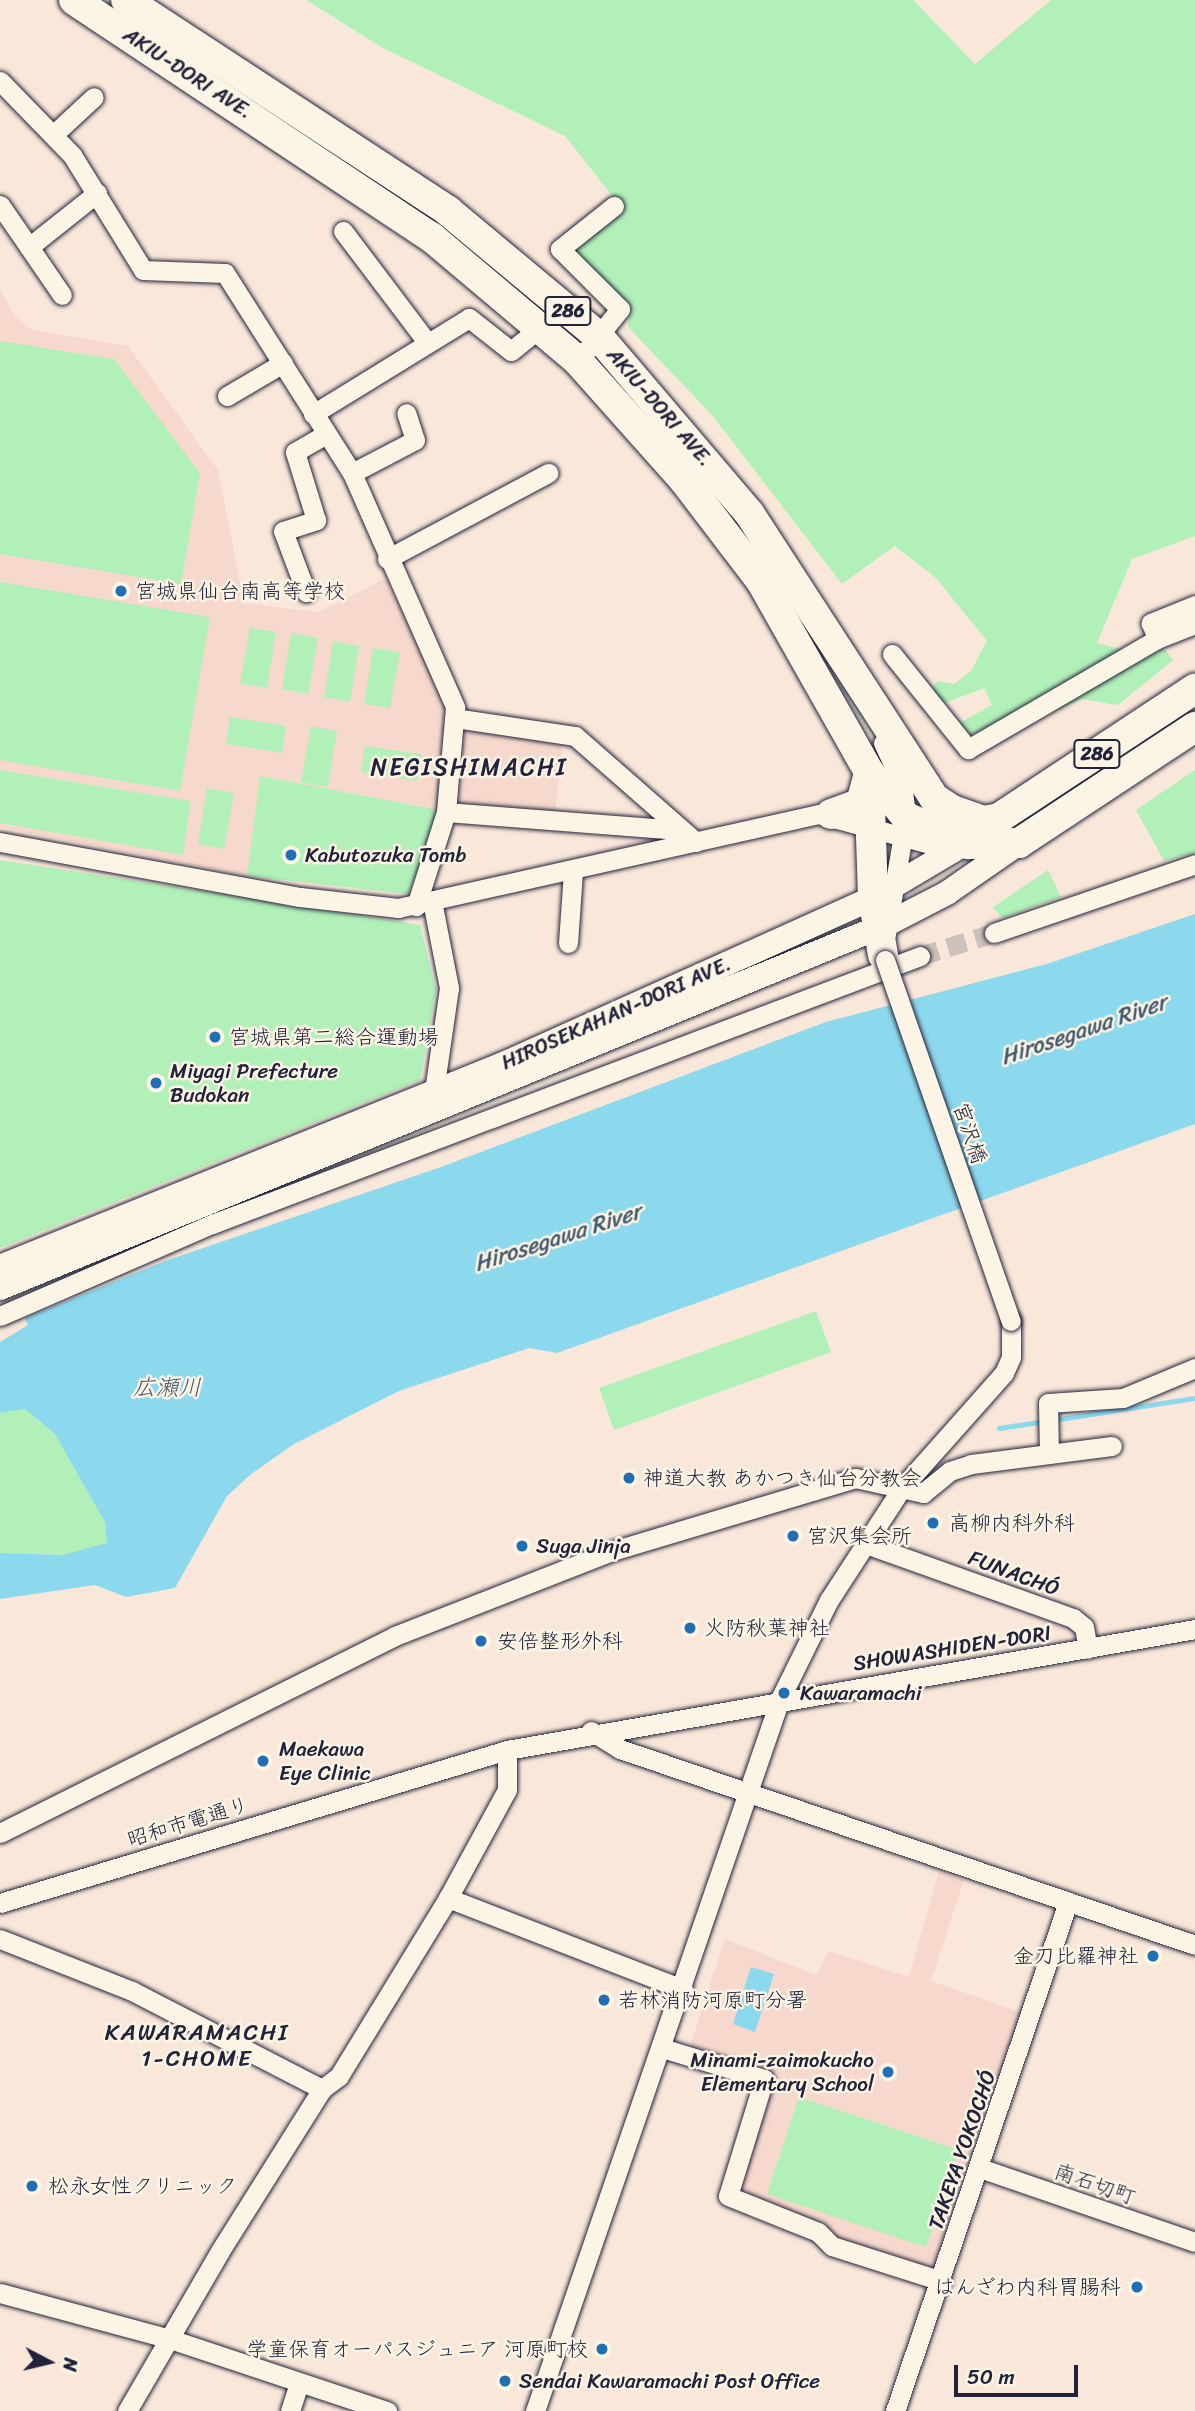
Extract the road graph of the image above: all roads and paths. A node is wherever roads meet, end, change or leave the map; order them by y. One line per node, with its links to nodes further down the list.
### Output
1 (74, 0): 12 (highway, AKIU-DORI AVE. / 286)
2 (126, 0): 13 (highway, AKIU-DORI AVE. / 286)
3 (0, 81): 5 (street)
4 (94, 97): 5 (street)
5 (54, 134): 6 (street)
6 (97, 193): 10 (street); 16 (street)
7 (0, 205): 10 (street)
8 (614, 206): 13 (street)
9 (343, 231): 14 (street)
10 (29, 247): 11 (street)
11 (62, 295)
12 (541, 327): 14 (street); 15 (highway, AKIU-DORI AVE. / 286)
13 (600, 337): 15 (street); 29 (highway, AKIU-DORI AVE. / 286)
14 (426, 342): 19 (street)
15 (578, 361): 33 (highway, 286)
16 (283, 363): 17 (street); 19 (street)
17 (227, 396)
18 (406, 413): 21 (street)
19 (313, 414): 20 (street)
20 (324, 435): 21 (street); 24 (street)
21 (352, 473): 23 (street)
22 (548, 473): 23 (street)
23 (387, 559): 31 (street)
24 (306, 592)
25 (1195, 605): 27 (street)
26 (1195, 624): 27 (street)
27 (1157, 639): 28 (street)
28 (892, 654)
29 (847, 660): 33 (street); 36 (highway, AKIU-DORI AVE. / 286)
30 (1195, 689): 36 (highway, HIROSEKAHAN-DORI AVE. / 286)
31 (454, 718): 34 (street); 38 (street)
32 (1195, 727): 42 (highway, HIROSEKAHAN-DORI AVE. / 286)
33 (882, 758): 35 (highway); 37 (highway, 286); 39 (highway)
34 (446, 812): 38 (street); 46 (street)
35 (831, 814): 39 (street); 41 (street)
36 (999, 818): 43 (main road, HIROSEKAHAN-DORI AVE.)
37 (905, 827): 39 (street); 43 (highway, 286); 48 (street)
38 (679, 830): 41 (street)
39 (874, 831): 48 (highway)
40 (0, 842): 46 (street)
41 (696, 842): 45 (street)
42 (1018, 843): 43 (highway, 286); 48 (main road, HIROSEKAHAN-DORI AVE.)
43 (968, 845): 48 (main road, HIROSEKAHAN-DORI AVE.)
44 (1195, 864): 47 (street)
45 (573, 872): 46 (street); 49 (street)
46 (424, 903): 50 (street)
47 (994, 933)
48 (892, 935): 50 (main road, HIROSEKAHAN-DORI AVE.); 52 (main road, HIROSEKAHAN-DORI AVE.); 53 (street); 57 (street, 宮沢橋, bridge)
49 (568, 943)
50 (434, 1091): 51 (main road, HIROSEKAHAN-DORI AVE.)
51 (0, 1266)
52 (0, 1288)
53 (0, 1316)
54 (1195, 1368): 56 (street)
55 (1112, 1446): 56 (street)
56 (1048, 1448): 57 (street)
57 (901, 1489): 58 (street, 宮沢橋); 65 (street)
58 (866, 1544): 60 (street, FUNACHÓ); 61 (street, 宮沢橋)
59 (1195, 1629): 60 (street, SHOWASHIDEN-DORI)
60 (1088, 1649): 61 (street, SHOWASHIDEN-DORI)
61 (780, 1699): 62 (street, SHOWASHIDEN-DORI); 64 (street, 宮沢橋)
62 (592, 1731): 63 (street, 昭和市電通り); 64 (street)
63 (507, 1750): 66 (street); 68 (street, 昭和市電通り)
64 (748, 1791): 67 (street); 71 (street, 宮沢橋)
65 (0, 1833)
66 (448, 1898): 71 (street); 73 (street)
67 (1068, 1902): 70 (street); 74 (street, TAKEYA YOKOCHÓ)
68 (0, 1903)
69 (0, 1939): 73 (street)
70 (1195, 1945)
71 (684, 1989): 72 (street, 宮沢橋)
72 (662, 2048): 76 (street); 83 (street, 宮沢橋)
73 (322, 2089): 78 (street)
74 (980, 2168): 75 (street, 南石切町); 76 (street, TAKEYA YOKOCHÓ)
75 (1195, 2242)
76 (942, 2281): 84 (street, TAKEYA YOKOCHÓ)
77 (0, 2292): 78 (street)
78 (170, 2339): 79 (street); 80 (street)
79 (299, 2383): 81 (street); 82 (street)
80 (127, 2411)
81 (290, 2411)
82 (387, 2411)
83 (536, 2411)
84 (895, 2411)

